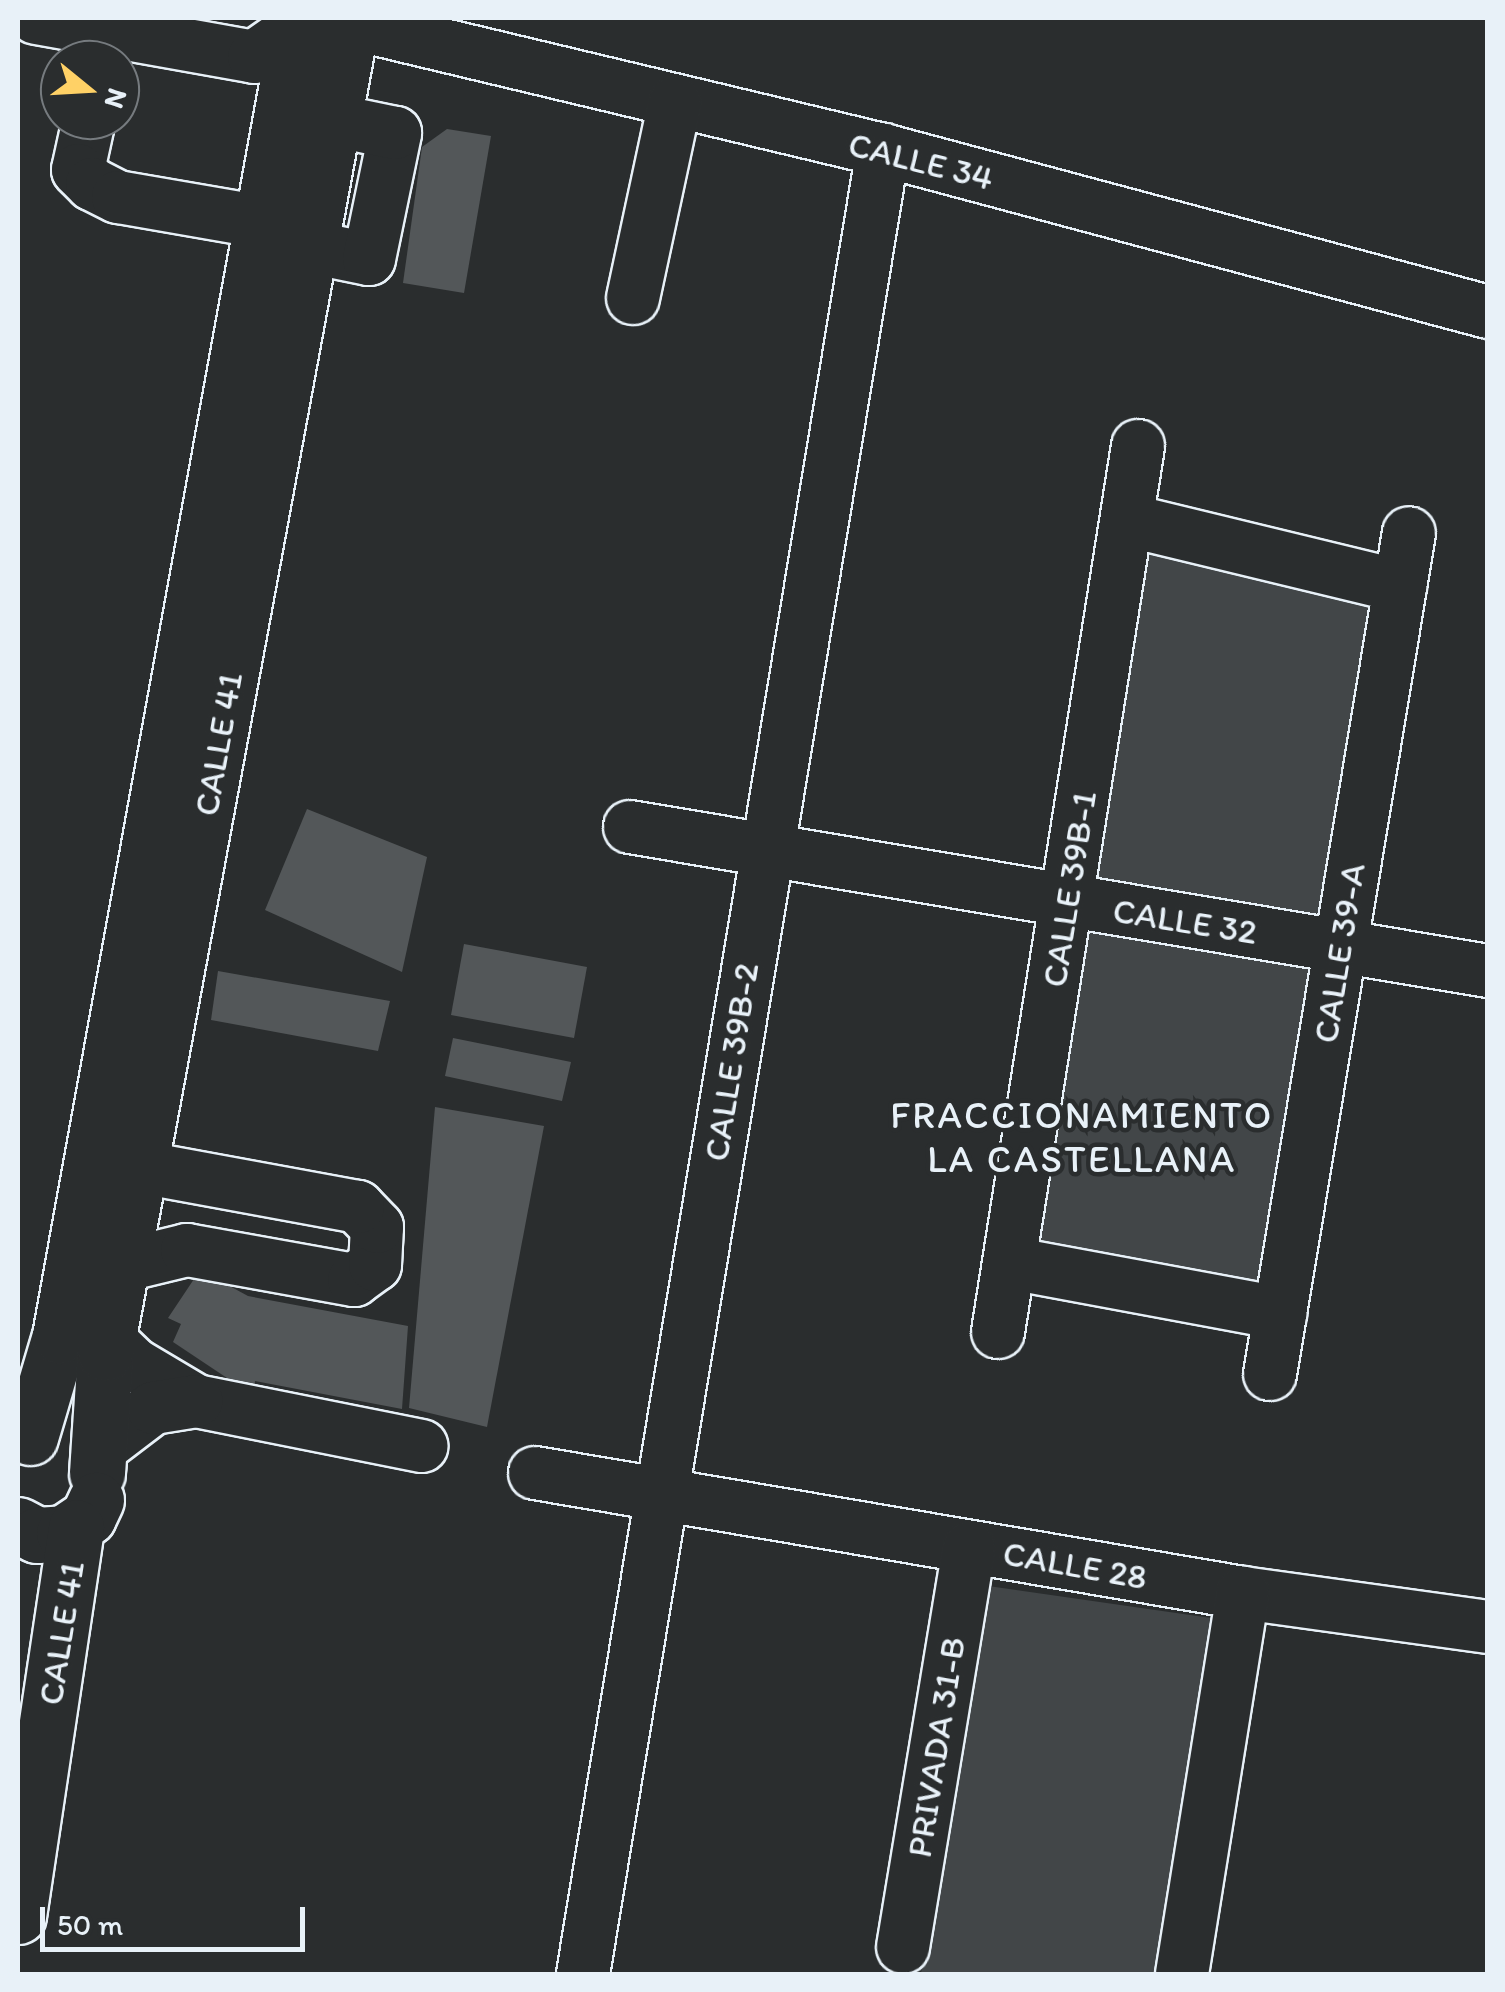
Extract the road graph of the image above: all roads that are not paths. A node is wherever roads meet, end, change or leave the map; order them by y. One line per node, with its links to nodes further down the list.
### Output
1 (36, 18): 3 (street)
2 (325, 21): 4 (street); 5 (street, CALLE 34); 8 (main road, CALLE 41); 20 (main road, CALLE 41)
3 (91, 40)
4 (140, 48)
5 (675, 102): 7 (street, CALLE 34); 9 (street)
6 (85, 140): 8 (street)
7 (884, 150): 10 (street, CALLE 34); 16 (street, CALLE 39B-2)
8 (262, 222): 28 (main road, CALLE 41)
9 (634, 298)
10 (1488, 312)
11 (1138, 446): 12 (street, CALLE 39B-1)
12 (1127, 520): 14 (street); 17 (street, CALLE 39B-1)
13 (1409, 532): 14 (street, CALLE 39-A)
14 (1400, 586): 18 (street, CALLE 39-A)
15 (630, 827): 16 (street, CALLE 32)
16 (764, 851): 17 (street, CALLE 32); 32 (street, CALLE 39B-2)
17 (1067, 902): 18 (street, CALLE 32); 21 (street, CALLE 39B-1)
18 (1340, 947): 19 (street, CALLE 32); 23 (street, CALLE 39-A)
19 (1488, 971)
20 (139, 1167): 22 (main road, CALLE 41); 22 (street)
21 (1010, 1263): 23 (street); 24 (street, CALLE 39B-1)
22 (121, 1266): 25 (main road, CALLE 41)
23 (1280, 1313): 26 (street, CALLE 39-A)
24 (998, 1332)
25 (108, 1339): 27 (street); 30 (main road, CALLE 41)
26 (1270, 1374)
27 (196, 1401): 29 (street); 30 (street)
28 (21, 1442): 30 (main road)
29 (422, 1446)
30 (98, 1461): 33 (main road, CALLE 41)
31 (535, 1473): 32 (street, CALLE 28)
32 (664, 1493): 34 (street, CALLE 28); 39 (street, CALLE 39B-2)
33 (34, 1538): 37 (main road, CALLE 41)
34 (969, 1547): 35 (street, CALLE 28); 38 (street, PRIVADA 31-B)
35 (1243, 1593): 36 (street, CALLE 28); 40 (street)
36 (1488, 1626)
37 (18, 1916)
38 (903, 1947)
39 (583, 1974)
40 (1182, 1974)

